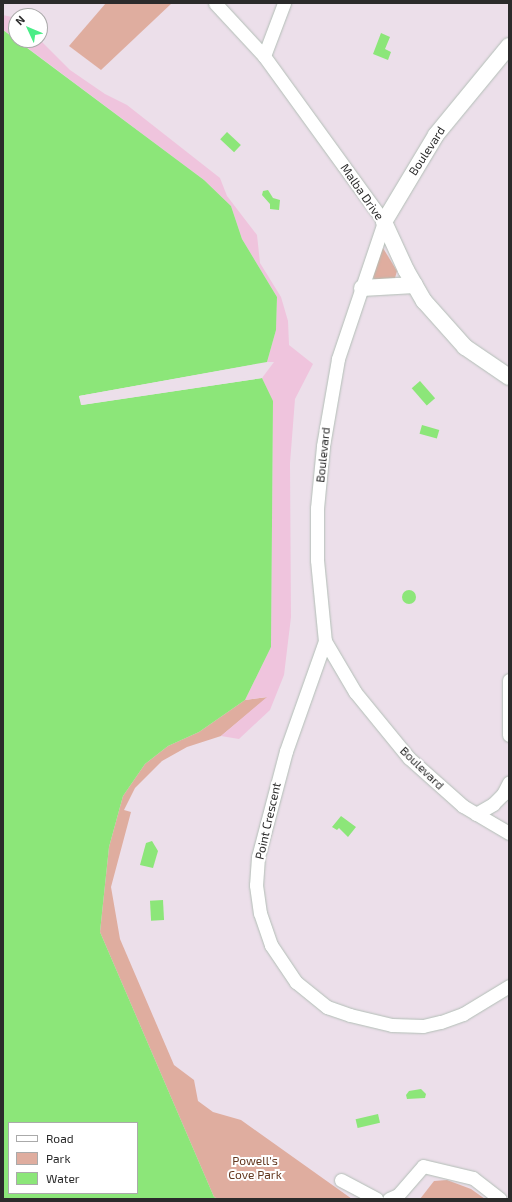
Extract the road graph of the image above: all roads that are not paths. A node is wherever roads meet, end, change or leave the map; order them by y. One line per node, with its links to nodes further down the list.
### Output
1 (215, 3): 4 (street, Malba Drive)
2 (284, 3): 4 (street)
3 (509, 46): 5 (street, Boulevard)
4 (264, 56): 5 (street, Malba Drive)
5 (384, 222): 6 (street, Malba Drive); 7 (street, Boulevard)
6 (415, 285): 7 (street); 8 (street, Malba Drive)
7 (362, 288): 9 (street, Boulevard)
8 (509, 377)
9 (325, 641): 13 (street, Boulevard); 15 (street, Point Crescent)
10 (509, 680): 11 (street)
11 (509, 735)
12 (509, 782): 13 (street)
13 (476, 814): 14 (street, Boulevard)
14 (509, 834)
15 (509, 986)
16 (341, 1180): 18 (street)
17 (394, 1197): 19 (street)
18 (376, 1199)
19 (500, 1199)

